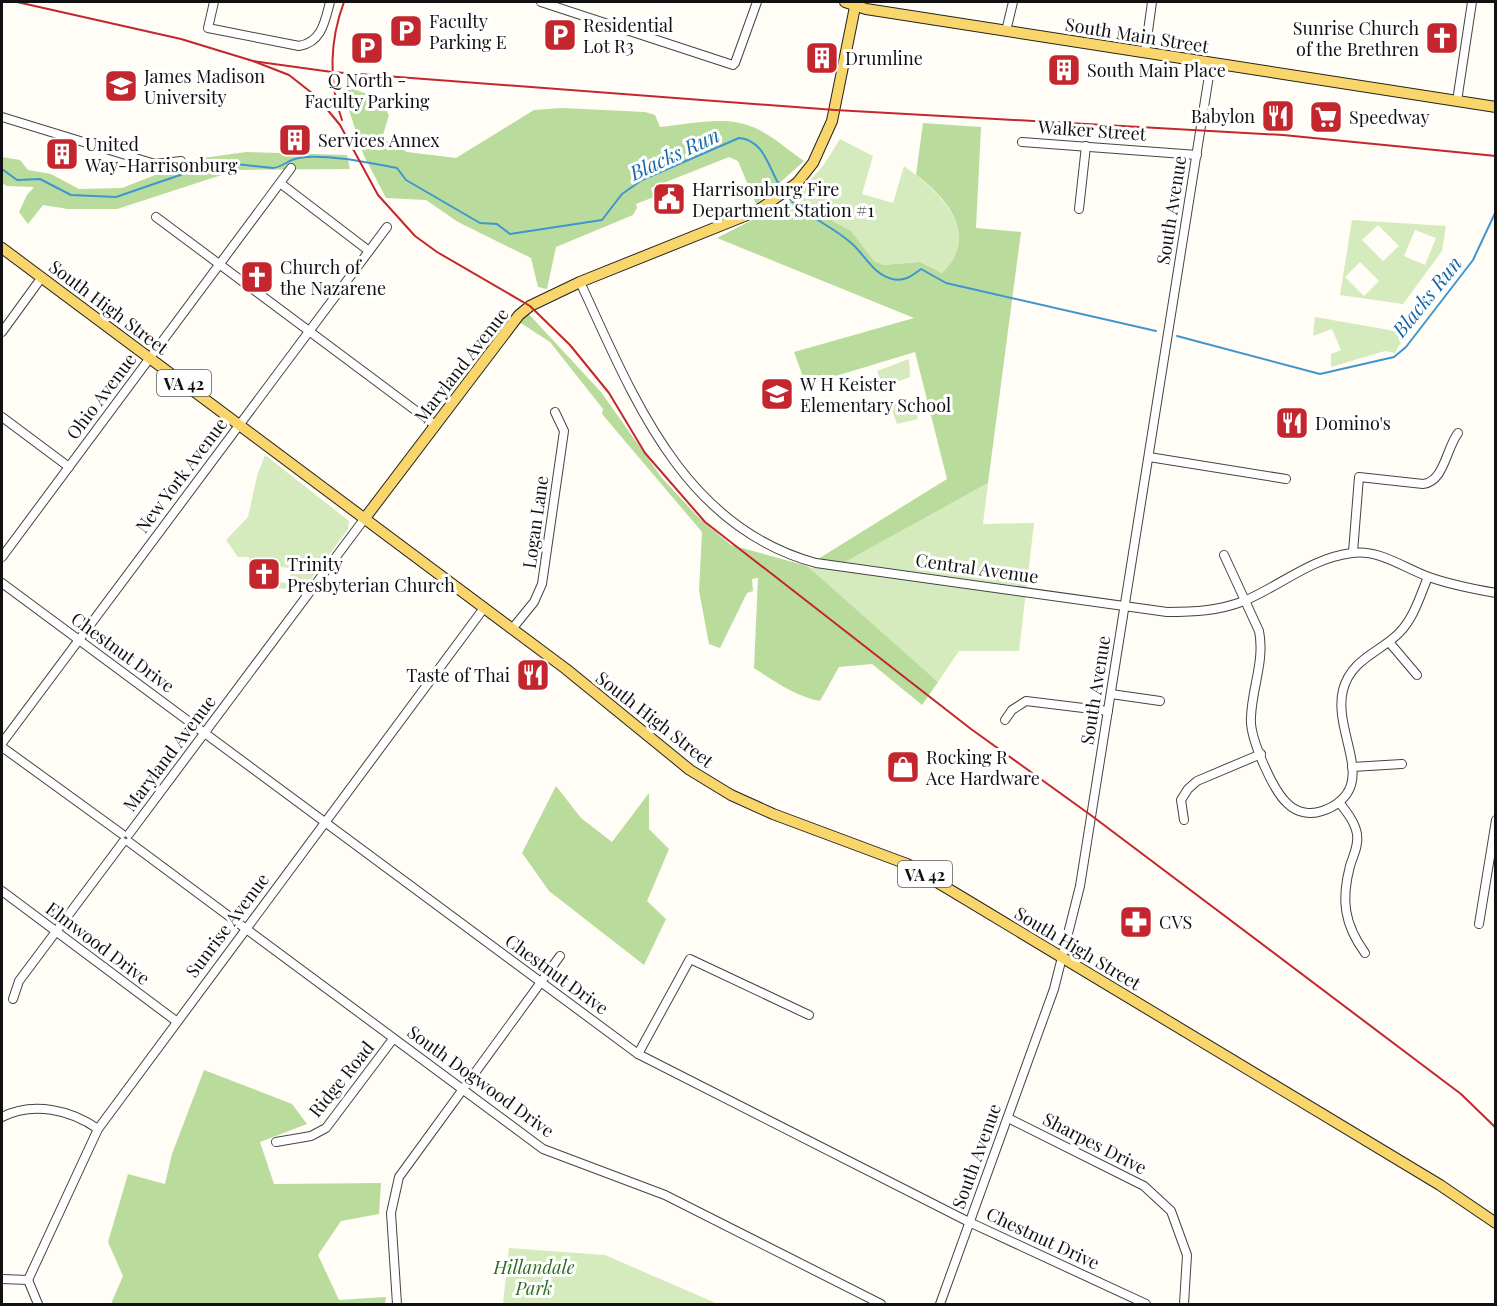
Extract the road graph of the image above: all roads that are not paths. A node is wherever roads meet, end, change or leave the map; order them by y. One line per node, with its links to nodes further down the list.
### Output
1 (214, 2): 2 (street)
2 (330, 2)
3 (541, 2): 4 (street)
4 (757, 2)
5 (887, 2): 10 (main road)
6 (1013, 2): 11 (street)
7 (1152, 2): 12 (street)
8 (1472, 2): 14 (street)
9 (852, 3): 10 (main road, South Main Street); 30 (main road, Maryland Avenue)
10 (899, 14): 11 (main road, South Main Street)
11 (1006, 31): 12 (main road, South Main Street)
12 (1145, 52): 13 (main road, South Main Street)
13 (1211, 63): 14 (main road, South Main Street); 19 (street, South Avenue)
14 (1457, 101): 15 (main road, South Main Street)
15 (1496, 107)
16 (2, 117): 20 (street)
17 (1022, 142): 18 (street, Walker Street)
18 (1086, 146): 19 (street, Walker Street); 23 (street)
19 (1197, 155): 39 (street, South Avenue)
20 (181, 161)
21 (291, 168): 22 (street, Ohio Avenue)
22 (280, 183): 27 (street); 28 (street, Ohio Avenue)
23 (1079, 209)
24 (156, 218): 28 (street)
25 (387, 227): 27 (street, New York Avenue)
26 (2, 248): 29 (main road, South High Street / VA 42)
27 (369, 250): 31 (street, New York Avenue)
28 (220, 265): 31 (street); 33 (street, Ohio Avenue)
29 (42, 277): 32 (street); 33 (main road, South High Street / VA 42)
30 (579, 282): 37 (main road, Maryland Avenue); 50 (street, Central Avenue)
31 (309, 331): 36 (street, New York Avenue); 37 (street)
32 (2, 332)
33 (151, 358): 36 (main road, South High Street / VA 42); 40 (street, Ohio Avenue)
34 (555, 412): 52 (street, Logan Lane)
35 (2, 417): 40 (street)
36 (239, 424): 42 (main road, South High Street / VA 42); 53 (street, New York Avenue)
37 (435, 425): 42 (main road, Maryland Avenue)
38 (1458, 434): 43 (street)
39 (1149, 457): 41 (street); 50 (street, South Avenue)
40 (69, 467): 45 (street, Ohio Avenue)
41 (1286, 479)
42 (365, 518): 51 (main road, South High Street / VA 42); 60 (street, Maryland Avenue)
43 (1353, 552): 46 (street, Central Avenue); 49 (street, Central Avenue)
44 (1224, 555): 49 (street)
45 (2, 556)
46 (1428, 577): 48 (street, Central Avenue); 54 (street)
47 (2, 584): 53 (street, Chestnut Drive)
48 (1496, 593)
49 (1245, 600): 50 (street, Central Avenue); 62 (street)
50 (1125, 605): 56 (street, South Avenue)
51 (484, 608): 52 (main road, South High Street / VA 42); 68 (street, Sunrise Avenue)
52 (512, 629): 76 (main road, South High Street / VA 42)
53 (78, 640): 60 (street, Chestnut Drive); 61 (street, New York Avenue)
54 (1389, 642): 55 (street); 64 (street)
55 (1417, 675)
56 (1111, 694): 57 (street); 58 (street, South Avenue)
57 (1160, 701)
58 (1108, 711): 59 (street); 76 (street, South Avenue)
59 (1005, 720)
60 (205, 733): 68 (street, Chestnut Drive); 69 (street, Maryland Avenue)
61 (2, 745): 69 (street, South Dogwood Drive)
62 (1261, 754): 65 (street); 66 (street)
63 (1402, 764): 64 (street)
64 (1352, 767): 65 (street)
65 (1339, 802): 74 (street)
66 (1184, 820)
67 (1496, 820): 71 (street)
68 (324, 822): 72 (street, Sunrise Avenue); 77 (street, Chestnut Drive)
69 (126, 838): 72 (street, South Dogwood Drive); 73 (street, Maryland Avenue)
70 (2, 891): 73 (street, Elmwood Drive)
71 (1479, 924)
72 (246, 928): 80 (street, Sunrise Avenue); 81 (street, South Dogwood Drive)
73 (56, 932): 78 (street, Maryland Avenue); 80 (street, Elmwood Drive)
74 (1365, 953)
75 (560, 956): 77 (street)
76 (1063, 959): 85 (street, South Avenue); 89 (main road, South High Street / VA 42)
77 (540, 983): 82 (street, Chestnut Drive); 83 (street)
78 (13, 999)
79 (809, 1015): 82 (street)
80 (176, 1021): 86 (street, Sunrise Avenue)
81 (393, 1039): 83 (street, South Dogwood Drive); 87 (street, Ridge Road)
82 (638, 1054): 88 (street, Chestnut Drive)
83 (461, 1089): 93 (street); 94 (street, South Dogwood Drive)
84 (2, 1117): 86 (street)
85 (1008, 1118): 88 (street, South Avenue); 97 (street, Sharpes Drive)
86 (98, 1129): 91 (street, Sunrise Avenue)
87 (276, 1142)
88 (969, 1222): 95 (street, South Avenue); 96 (street, Chestnut Drive)
89 (1496, 1223)
90 (2, 1279): 91 (street)
91 (28, 1280): 92 (street)
92 (38, 1305)
93 (397, 1305)
94 (881, 1305)
95 (940, 1305)
96 (1146, 1305)
97 (1184, 1305)

